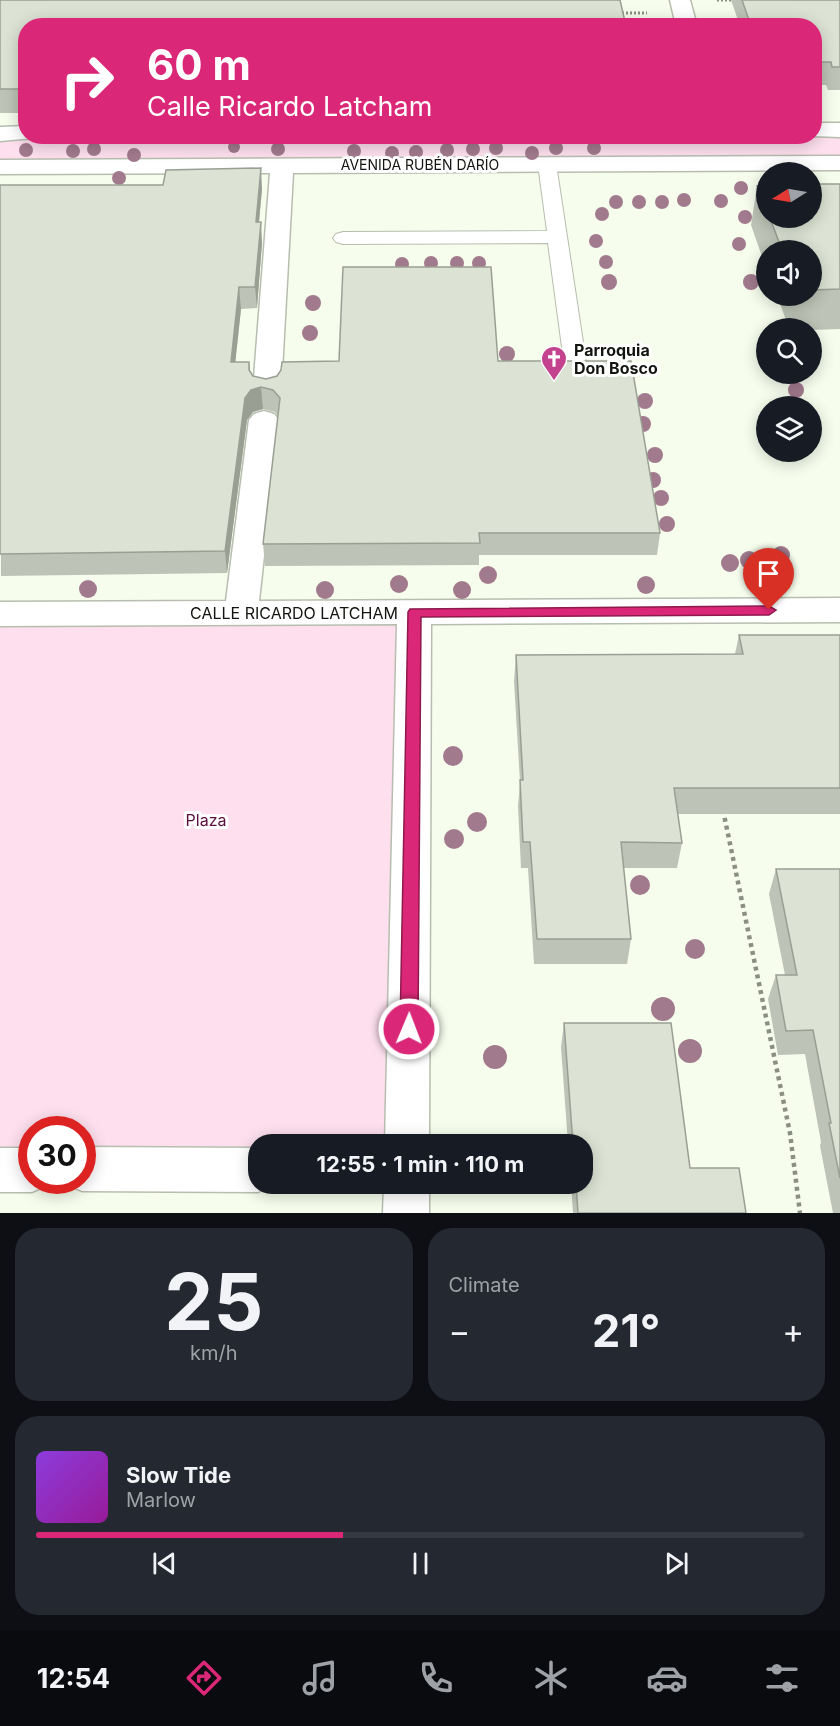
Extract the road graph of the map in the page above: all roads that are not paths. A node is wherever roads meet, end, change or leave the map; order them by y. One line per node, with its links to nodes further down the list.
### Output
1 (822, 130): 2 (street)
2 (840, 130)
3 (0, 134): 4 (street)
4 (18, 134)
5 (840, 163): 6 (street, AVENIDA RUBÉN DARÍO)
6 (548, 164): 7 (street, AVENIDA RUBÉN DARÍO); 9 (lane)
7 (282, 165): 8 (street, AVENIDA RUBÉN DARÍO); 14 (street)
8 (0, 167)
9 (557, 237): 10 (lane); 11 (lane)
10 (343, 238)
11 (575, 362)
12 (840, 610): 13 (street, CALLE RICARDO LATCHAM)
13 (414, 612): 14 (street, CALLE RICARDO LATCHAM); 16 (street)
14 (241, 613): 15 (street, CALLE RICARDO LATCHAM)
15 (0, 614)
16 (407, 1134)
17 (96, 1169): 20 (street)
18 (0, 1170): 19 (street)
19 (18, 1170)
20 (248, 1170)
21 (407, 1194): 22 (street)
22 (406, 1213)

